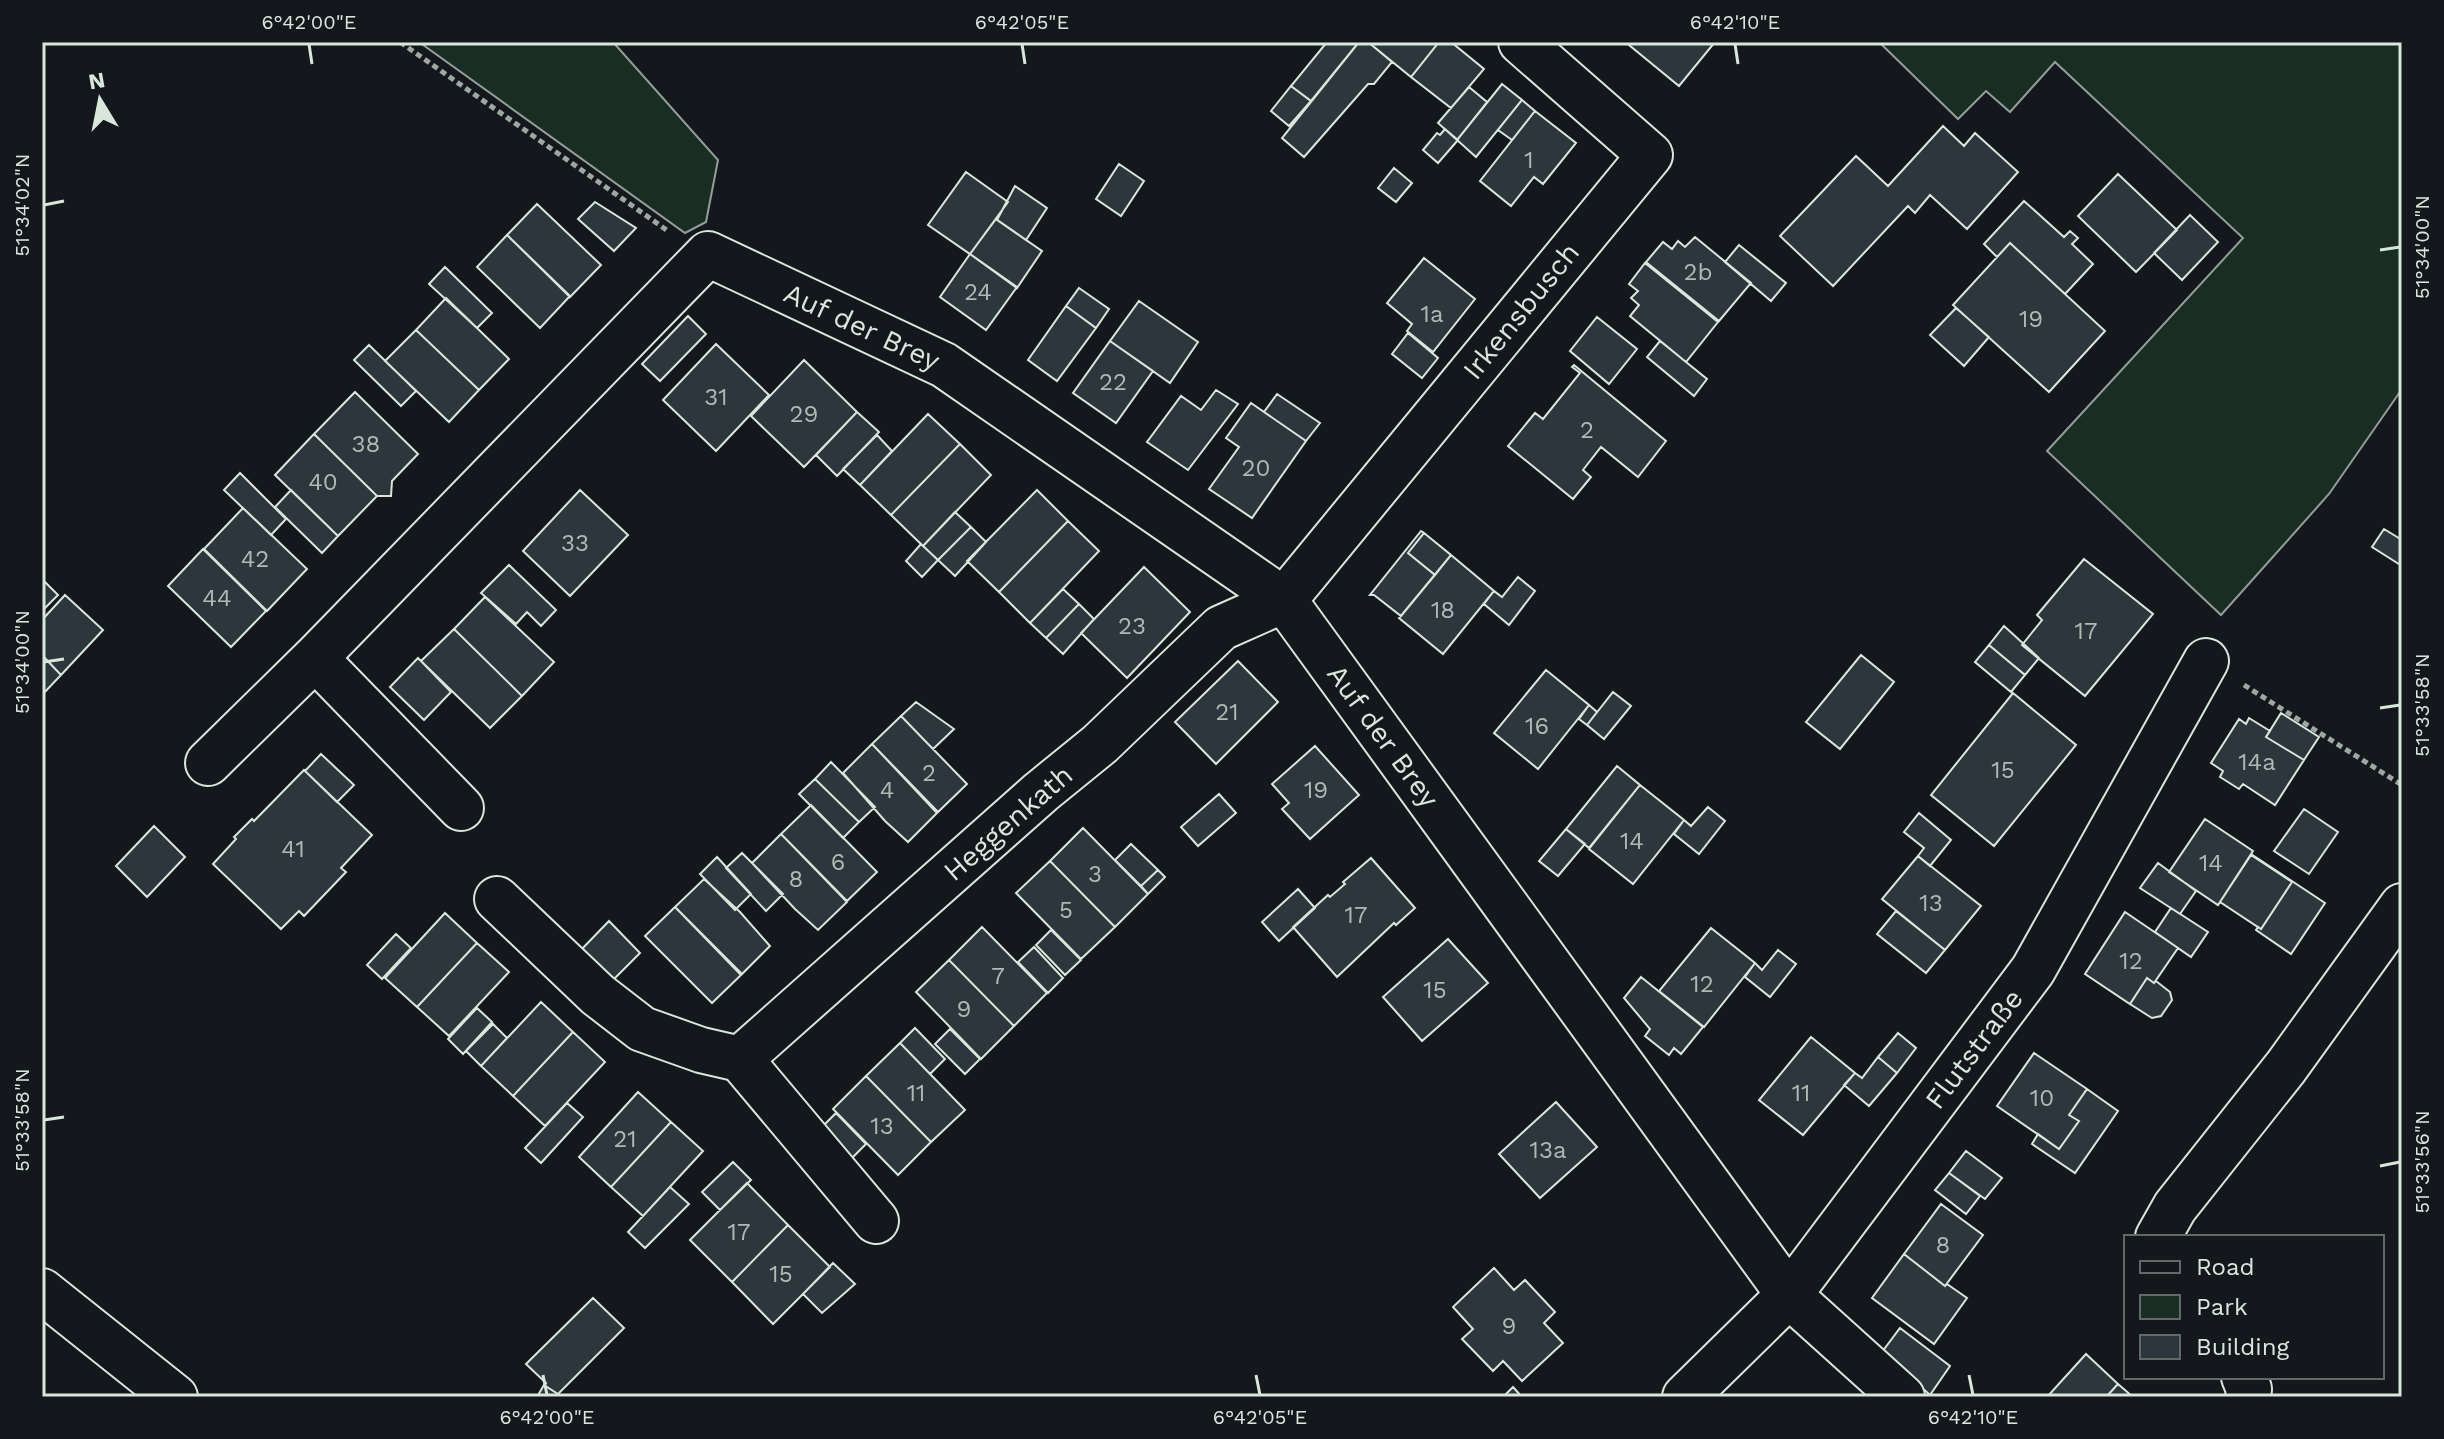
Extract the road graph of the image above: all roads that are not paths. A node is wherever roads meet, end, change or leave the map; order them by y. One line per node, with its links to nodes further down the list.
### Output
1 (1521, 42): 2 (street, Irkensbusch)
2 (1284, 600): 3 (street, Auf der Brey); 9 (street, Heggenkath); 13 (street, Auf der Brey)
3 (315, 658): 5 (street); 6 (street)
4 (2206, 661): 13 (street, Flutstraße)
5 (208, 763)
6 (461, 808)
7 (497, 899): 9 (street)
8 (2402, 906): 11 (street)
9 (740, 1059): 10 (street)
10 (876, 1221)
11 (2159, 1235)
12 (42, 1291): 14 (street)
13 (1789, 1295): 15 (street, Flutstraße); 16 (street, Auf der Brey)
14 (175, 1397)
15 (1685, 1397)
16 (1902, 1397)

